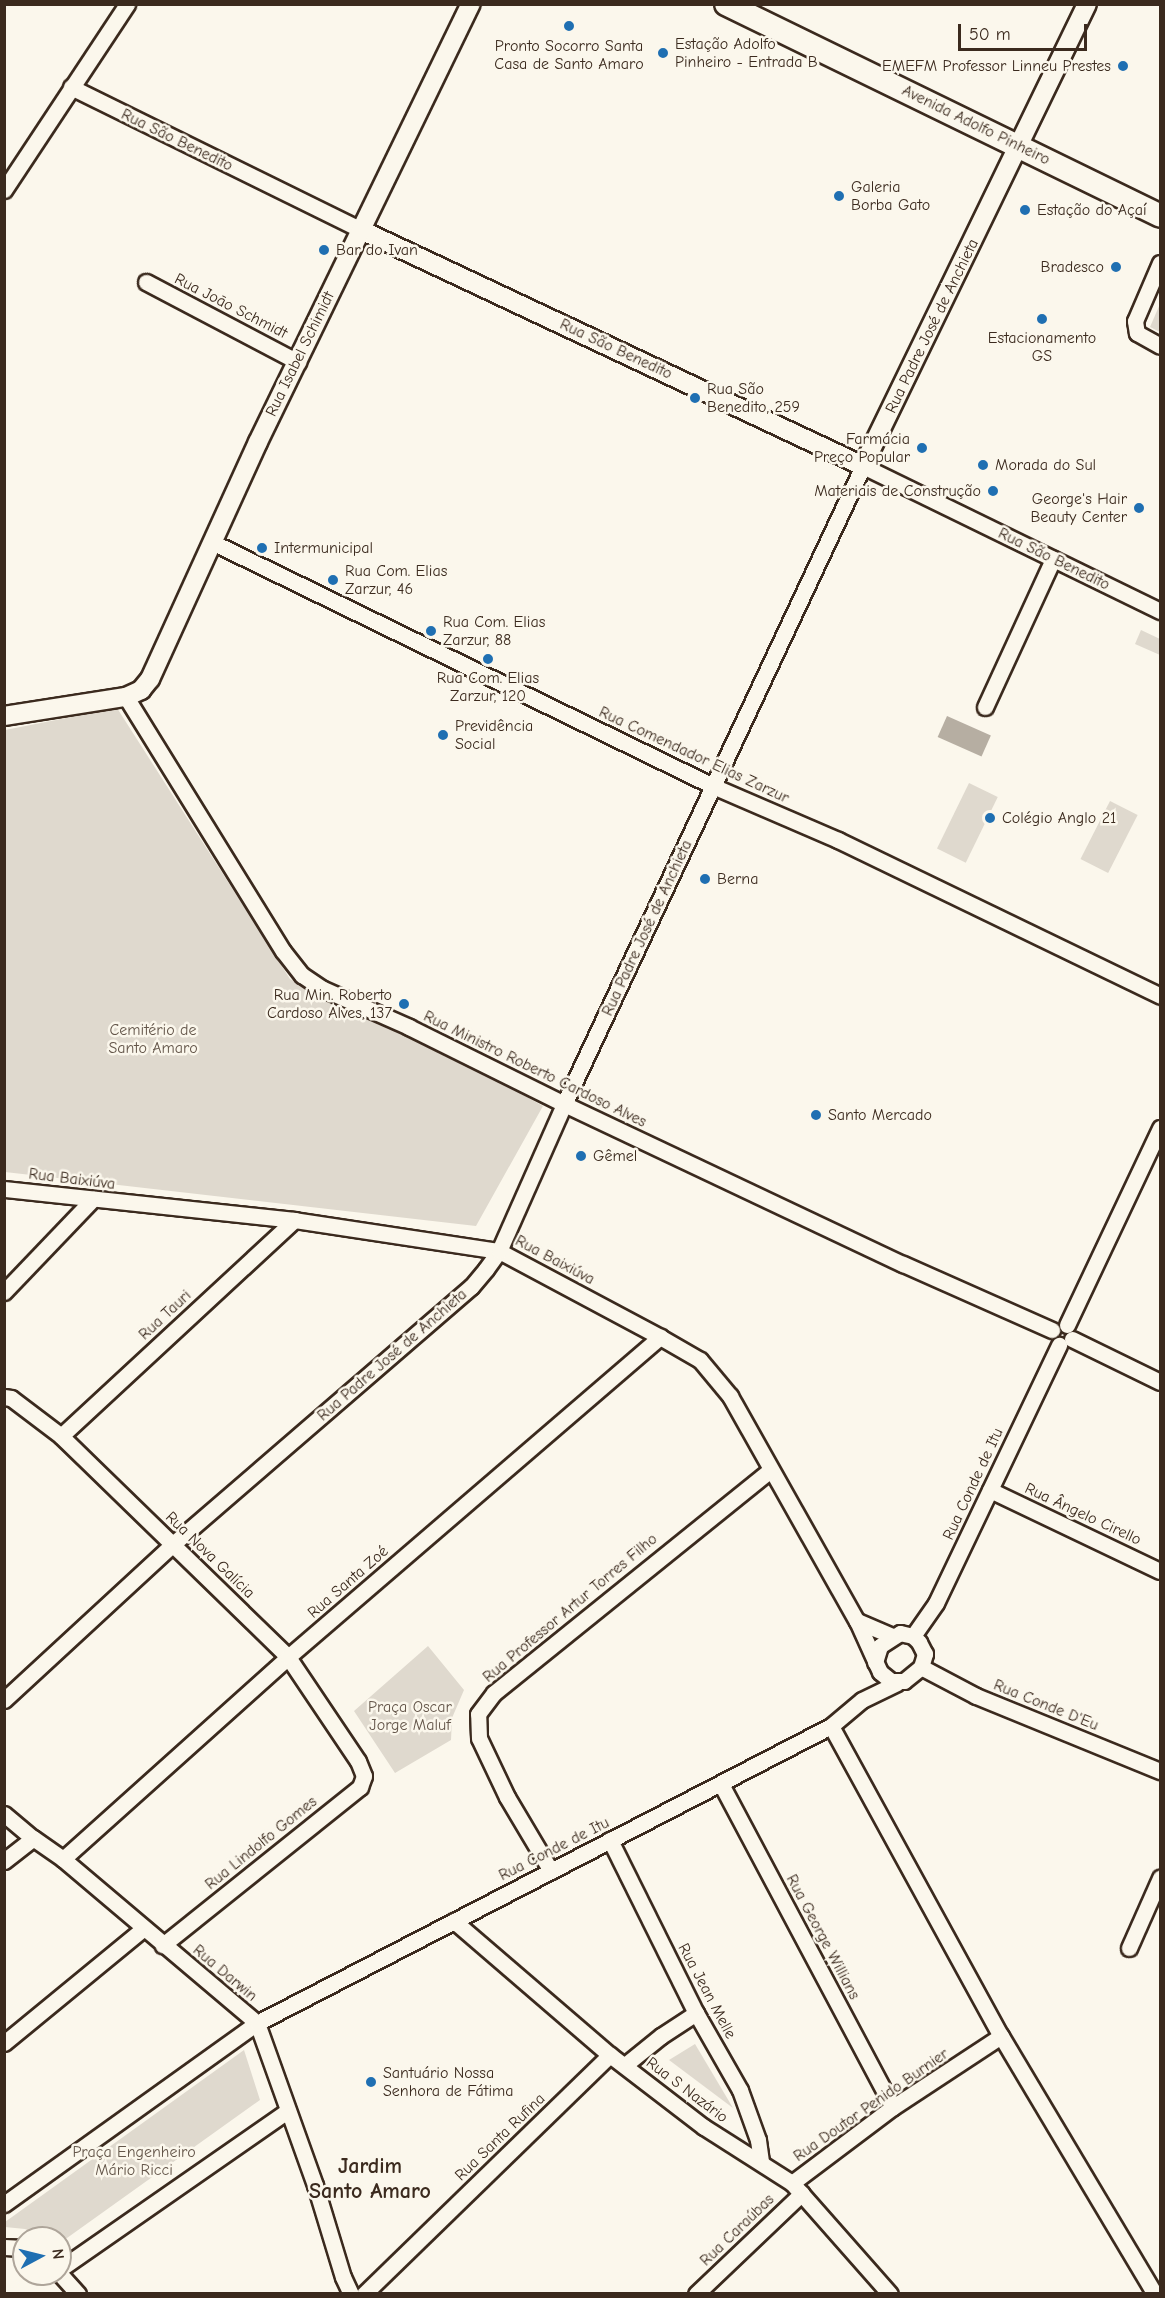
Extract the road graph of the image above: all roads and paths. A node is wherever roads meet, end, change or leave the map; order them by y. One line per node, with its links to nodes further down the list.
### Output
1 (127, 4): 5 (street)
2 (471, 4): 9 (street, Rua Isabel Schimidt)
3 (726, 4): 6 (main road, Avenida Adolfo Pinheiro)
4 (1087, 4): 6 (street, Rua Padre José de Anchieta)
5 (71, 87): 7 (street); 9 (street, Rua São Benedito)
6 (1020, 146): 8 (main road, Avenida Adolfo Pinheiro); 14 (street, Rua Padre José de Anchieta)
7 (4, 190)
8 (1161, 216)
9 (361, 230): 13 (street, Rua Isabel Schimidt); 14 (street, Rua São Benedito)
10 (1161, 263): 12 (street)
11 (146, 282): 13 (street, Rua Joāo Schmidt)
12 (1161, 346)
13 (298, 362): 15 (street, Rua Isabel Schimidt)
14 (863, 466): 16 (street, Rua São Benedito); 21 (street, Rua Padre José de Anchieta)
15 (214, 543): 18 (street, Rua Isabel Schimidt); 21 (street, Rua Comendador Elias Zarzur)
16 (1053, 560): 17 (street, Rua São Benedito); 19 (street)
17 (1161, 611)
18 (126, 697): 20 (street); 23 (street, Rua Ministro Roberto Cardoso Alves)
19 (986, 707)
20 (4, 716)
21 (713, 786): 22 (street, Rua Comendador Elias Zarzur); 23 (street, Rua Padre José de Anchieta)
22 (1161, 996)
23 (564, 1104): 28 (street, Rua Padre José de Anchieta); 30 (street, Rua Ministro Roberto Cardoso Alves)
24 (1161, 1128): 30 (street, Rua Conde de Itu)
25 (4, 1189): 26 (street, Rua Baixiúva)
26 (93, 1199): 27 (street, Rua Baixiúva); 29 (street)
27 (294, 1220): 28 (street, Rua Baixiúva); 34 (street, Rua Tauri)
28 (499, 1251): 31 (street, Rua Baixiúva); 37 (street, Rua Padre José de Anchieta)
29 (4, 1292)
30 (1063, 1335): 32 (street, Rua Ministro Roberto Cardoso Alves); 36 (street, Rua Conde de Itu)
31 (660, 1337): 35 (street, Rua Baixiúva); 42 (street, Rua Santa Zoé)
32 (1161, 1382)
33 (8, 1398): 34 (street, Rua Nova Galícia)
34 (62, 1436): 37 (street, Rua Nova Galícia)
35 (770, 1470): 39 (street, Rua Baixiúva); 57 (street, Rua Professor Artur Torres Filho)
36 (990, 1490): 38 (street, Rua Ângelo Cirello); 41 (street, Rua Conde de Itu)
37 (173, 1544): 42 (street, Rua Nova Galícia); 46 (street, Rua Padre José de Anchieta)
38 (1161, 1571)
39 (857, 1621): 40 (street); 43 (street)
40 (892, 1636): 41 (street); 43 (street)
41 (913, 1636): 44 (street)
42 (288, 1658): 49 (street, Rua Nova Galícia); 55 (street, Rua Santa Zoé)
43 (876, 1664): 45 (street); 47 (street, Rua Conde de Itu)
44 (921, 1667): 45 (street); 50 (street, Rua Conde D'Eu)
45 (897, 1683): 47 (street, Rua Conde de Itu)
46 (4, 1700)
47 (862, 1700): 48 (street, Rua Conde de Itu)
48 (831, 1726): 51 (street, Rua Conde de Itu); 65 (street)
49 (358, 1761): 61 (street, Rua Lindolfo Gomes)
50 (1161, 1771)
51 (721, 1784): 54 (street, Rua Conde de Itu); 69 (street, Rua George Willians)
52 (4, 1814): 53 (street, Rua Darwin)
53 (33, 1838): 55 (street, Rua Darwin); 56 (street)
54 (610, 1840): 57 (street, Rua Conde de Itu); 63 (street, Rua Jean Melle)
55 (63, 1859): 60 (street, Rua Darwin)
56 (4, 1861)
57 (550, 1871): 59 (street, Rua Conde de Itu)
58 (1161, 1878): 62 (street)
59 (454, 1921): 64 (street, Rua Conde de Itu); 67 (street, Rua S Nazário)
60 (143, 1929): 61 (street, Rua Darwin); 66 (street)
61 (163, 1945): 64 (street, Rua Darwin)
62 (1129, 1948)
63 (696, 2013): 68 (street); 71 (street, Rua Jean Melle)
64 (257, 2023): 70 (street, Rua Darwin); 73 (street, Rua Conde de Itu)
65 (1001, 2036): 69 (street, Rua Doutor Penido Burnier); 79 (street)
66 (4, 2043)
67 (610, 2055): 68 (street, Rua S Nazário); 76 (street, Rua Santa Rufina)
68 (625, 2065): 71 (street, Rua S Nazário)
69 (893, 2107): 72 (street, Rua Doutor Penido Burnier)
70 (287, 2111): 74 (street); 75 (street, Rua Darwin)
71 (761, 2162): 72 (street, Rua S Nazário)
72 (797, 2188): 77 (street, Rua Caraúbas); 78 (street, Rua S Nazário)
73 (4, 2204)
74 (72, 2263)
75 (351, 2294)
76 (364, 2294)
77 (696, 2294)
78 (890, 2294)
79 (1155, 2294)

